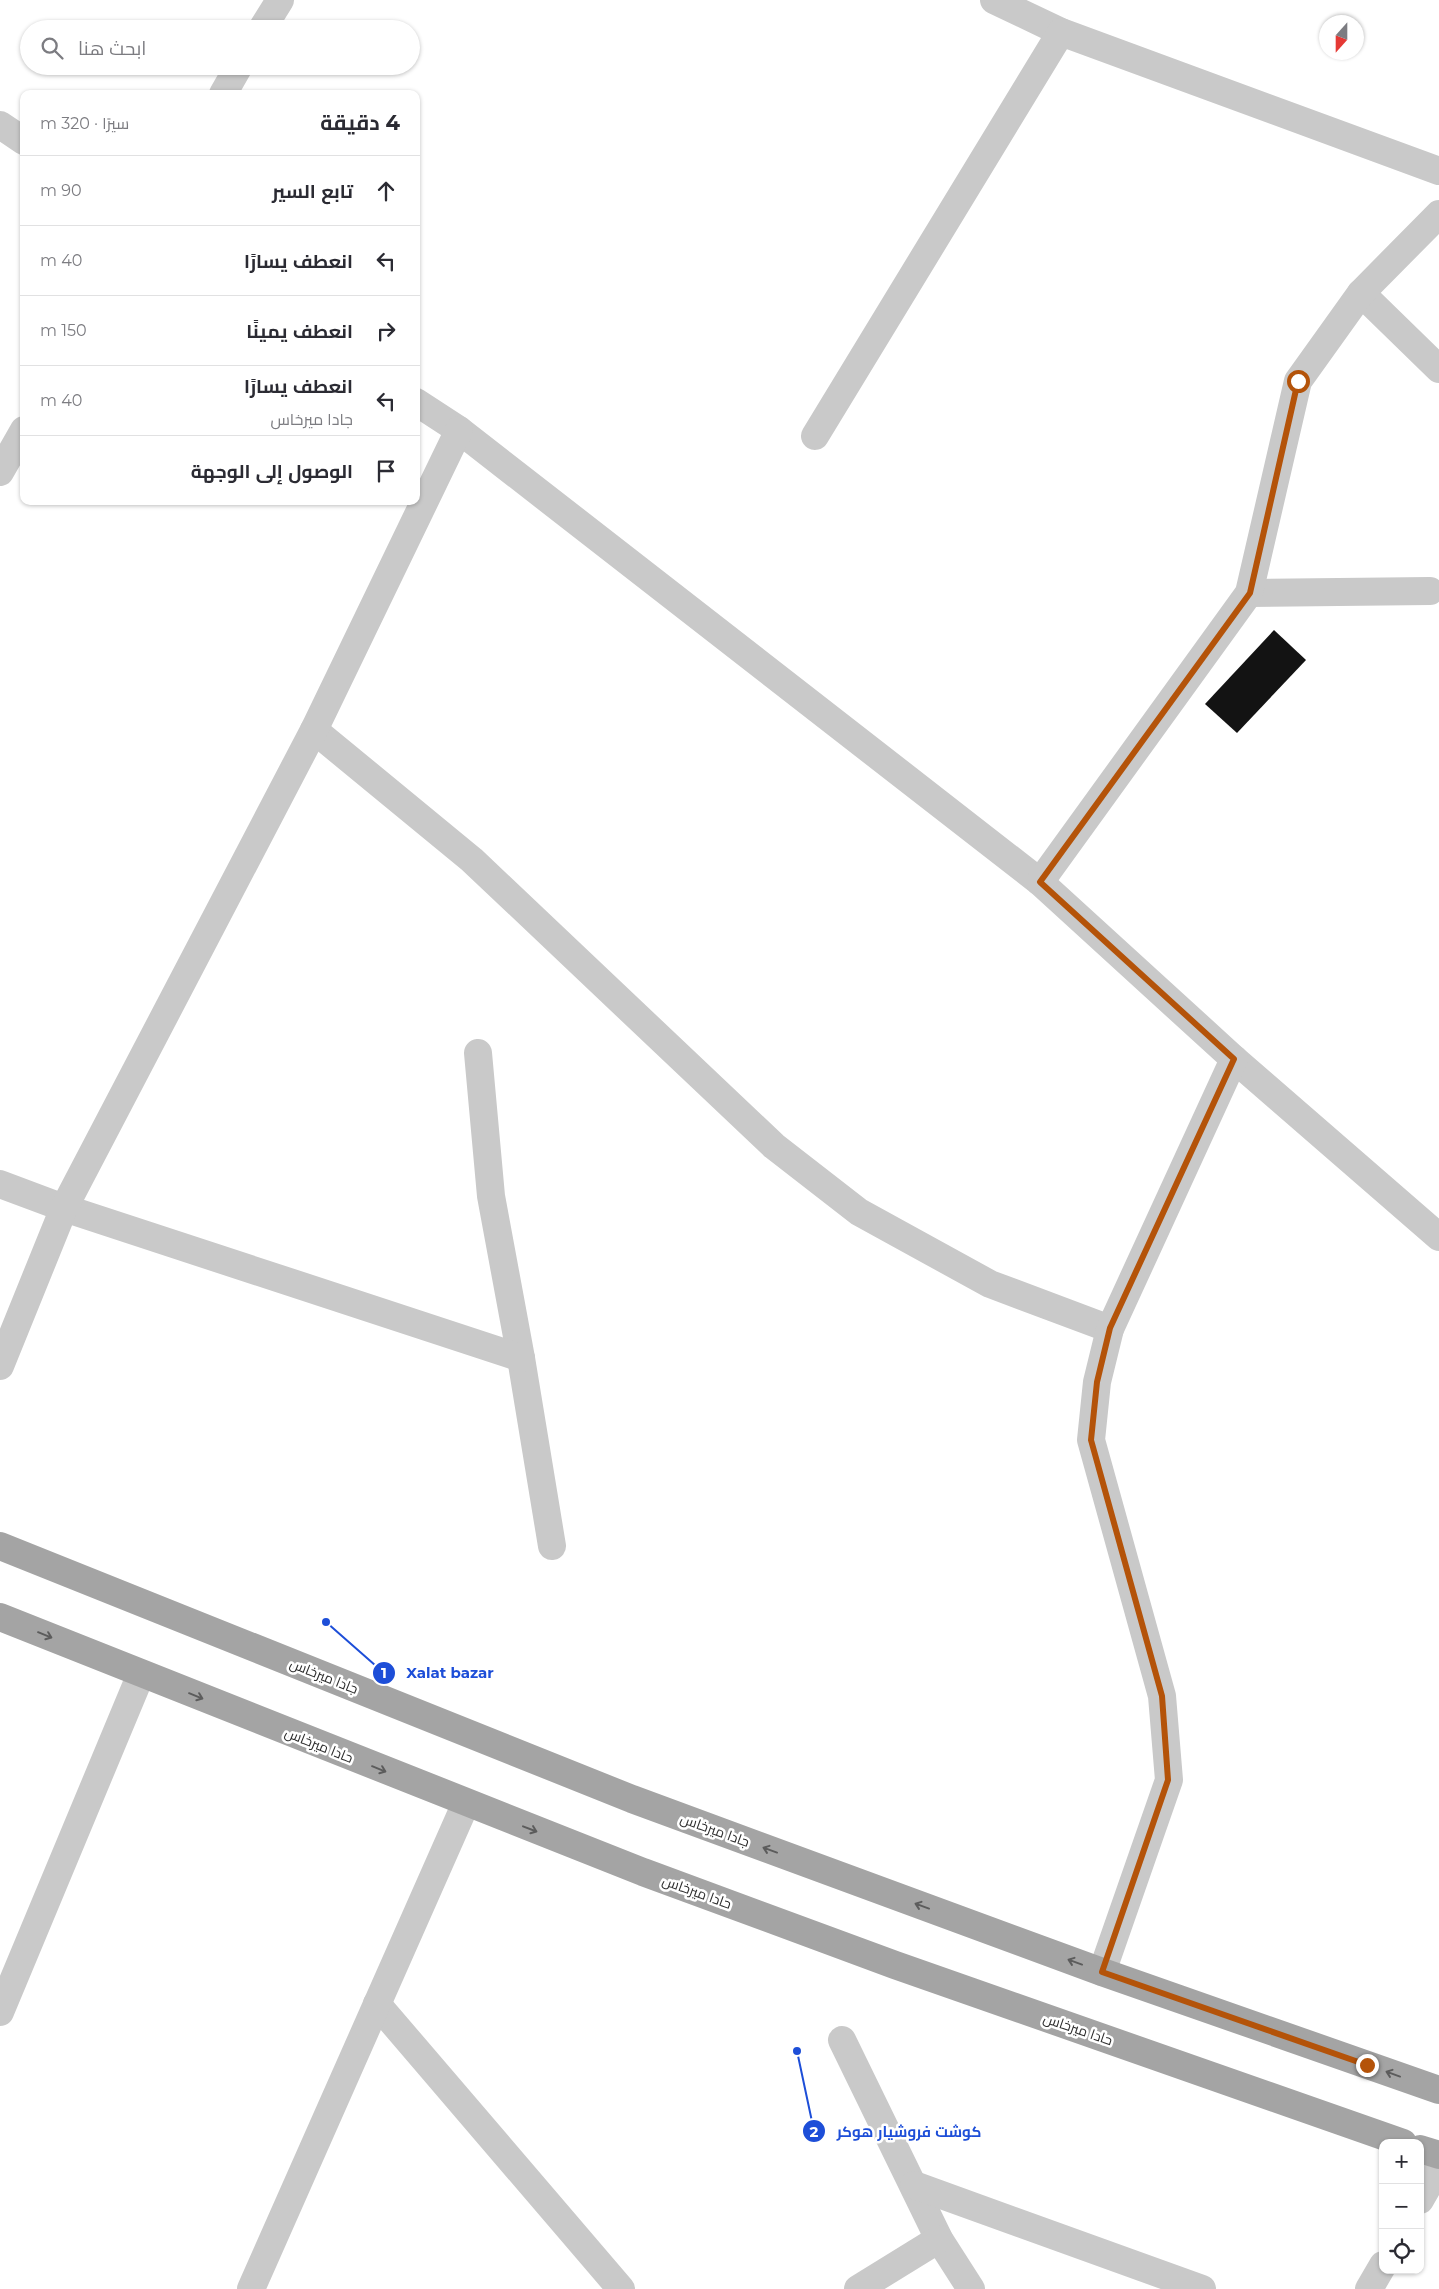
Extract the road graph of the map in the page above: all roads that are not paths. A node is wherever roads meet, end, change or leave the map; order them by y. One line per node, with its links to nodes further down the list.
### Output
1 (280, 0): 3 (street)
2 (994, 0): 4 (street)
3 (268, 20)
4 (1061, 32): 9 (street); 15 (street)
5 (234, 75): 6 (street)
6 (225, 90)
7 (0, 125): 8 (street)
8 (20, 138)
9 (1439, 171)
10 (1439, 214): 11 (street)
11 (1361, 293): 12 (street); 19 (street)
12 (1439, 369)
13 (420, 405): 14 (street)
14 (459, 430): 20 (street); 21 (street)
15 (815, 436)
16 (20, 437): 17 (street)
17 (0, 472)
18 (1436, 592): 19 (street)
19 (1250, 593): 21 (street)
20 (314, 730): 25 (street); 27 (street)
21 (1040, 882): 23 (street)
22 (478, 1053): 28 (street)
23 (1234, 1059): 26 (street); 27 (street)
24 (0, 1184): 25 (street)
25 (64, 1208): 28 (street); 29 (street)
26 (1439, 1237)
27 (1110, 1328): 35 (street)
28 (521, 1358): 31 (street)
29 (0, 1366)
30 (0, 1546): 35 (main road, جادا ميرخاس, one-way to 30)
31 (552, 1546)
32 (0, 1617): 33 (main road, حادا ميرخاس, one-way to 33)
33 (141, 1674): 34 (main road, حادا ميرخاس, one-way to 34); 37 (street)
34 (466, 1803): 36 (street); 40 (main road, حادا ميرخاس, one-way to 40)
35 (1102, 1972): 39 (main road, جادا ميرخاس, one-way to 35)
36 (377, 2004): 48 (street); 49 (street)
37 (0, 2012)
38 (842, 2040): 44 (street)
39 (1439, 2090)
40 (1391, 2139)
41 (1424, 2150): 42 (main road)
42 (1439, 2156)
43 (1439, 2167): 45 (street)
44 (914, 2186): 46 (street); 52 (street)
45 (1424, 2193)
46 (938, 2239): 50 (street); 51 (street)
47 (1379, 2272): 53 (street)
48 (251, 2289)
49 (621, 2289)
50 (858, 2289)
51 (972, 2289)
52 (1202, 2289)
53 (1369, 2289)

